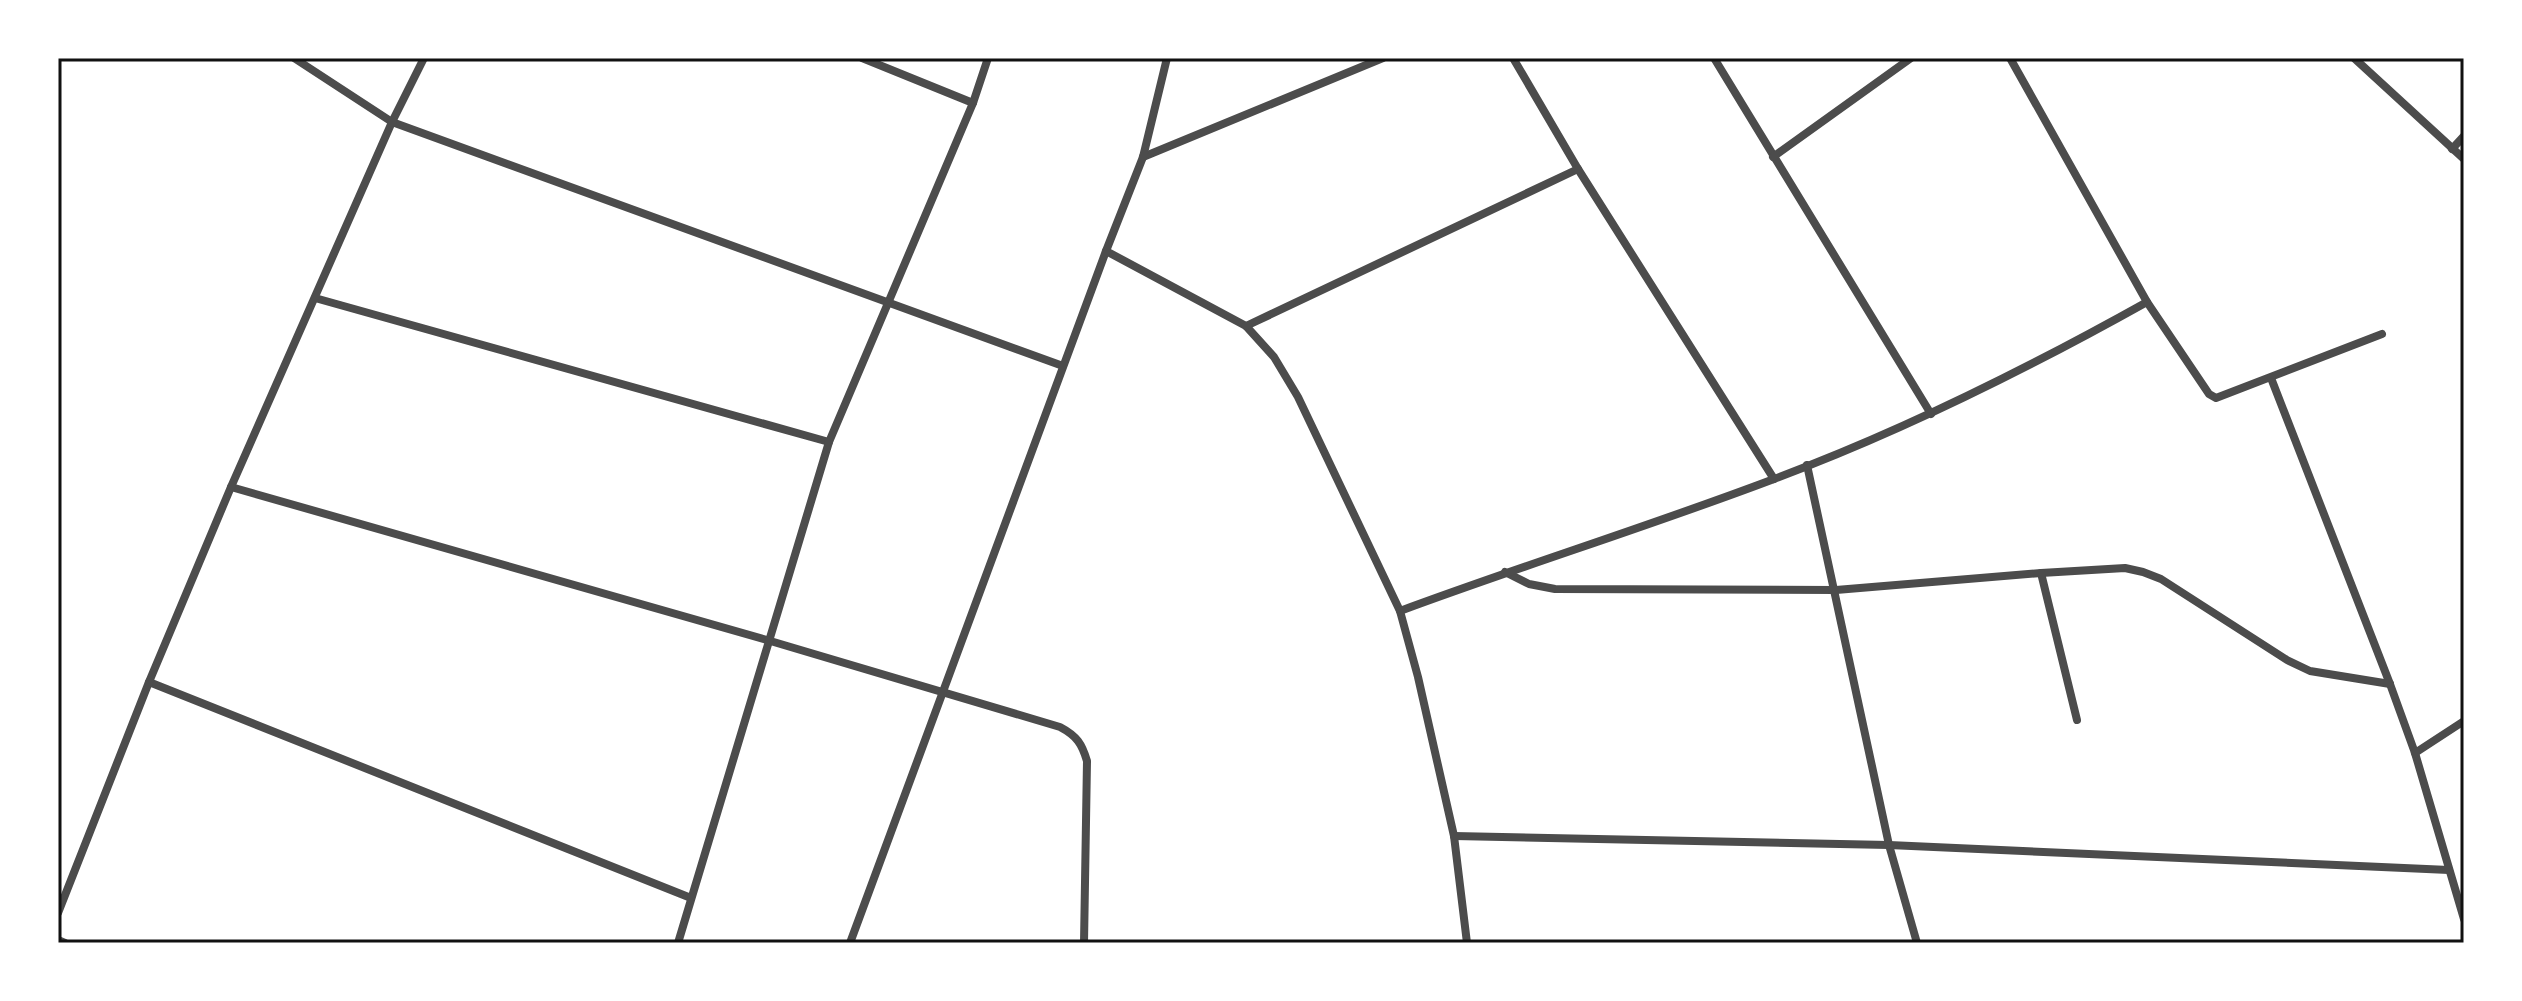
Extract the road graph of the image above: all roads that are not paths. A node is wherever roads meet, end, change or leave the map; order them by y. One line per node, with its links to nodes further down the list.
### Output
1 (294, 58): 13 (street)
2 (424, 58): 13 (street)
3 (862, 58): 12 (street)
4 (988, 58): 12 (street)
5 (1167, 58): 16 (street)
6 (1383, 58): 16 (street)
7 (1513, 58): 19 (street)
8 (1714, 58): 17 (street)
9 (1911, 58): 17 (street)
10 (2010, 58): 22 (street)
11 (2354, 58): 15 (street)
12 (973, 103): 23 (street)
13 (392, 122): 21 (street); 23 (street)
14 (2464, 136): 15 (street)
15 (2452, 149): 18 (street)
16 (1143, 157): 20 (street)
17 (1773, 157): 28 (street)
18 (2464, 159)
19 (1578, 169): 24 (street); 31 (street)
20 (1106, 251): 24 (street); 26 (street)
21 (315, 298): 29 (street); 32 (street)
22 (2147, 302): 27 (street); 28 (street)
23 (887, 303): 26 (street); 29 (street)
24 (1246, 326): 36 (street)
25 (2382, 334): 27 (street)
26 (1063, 366): 40 (street)
27 (2271, 378): 39 (street)
28 (1931, 414): 30 (street)
29 (829, 442): 37 (street)
30 (1807, 465): 31 (street); 35 (street)
31 (1774, 479): 33 (street)
32 (231, 487): 37 (street); 38 (street)
33 (1505, 572): 35 (street); 36 (street)
34 (2041, 573): 35 (street); 39 (street); 41 (street)
35 (1836, 590): 45 (street)
36 (1400, 611): 44 (street)
37 (767, 640): 40 (street); 47 (street)
38 (149, 682): 47 (street); 48 (street)
39 (2390, 684): 43 (street)
40 (943, 691): 53 (street); 54 (street)
41 (2077, 720)
42 (2464, 721): 43 (street)
43 (2415, 753): 46 (street)
44 (1454, 836): 45 (street); 55 (street)
45 (1889, 845): 46 (street); 56 (street)
46 (2449, 870): 49 (street)
47 (691, 898): 52 (street)
48 (58, 913)
49 (2464, 919)
50 (58, 940): 51 (street)
51 (65, 943)
52 (678, 943)
53 (850, 943)
54 (1084, 943)
55 (1467, 943)
56 (1917, 943)

